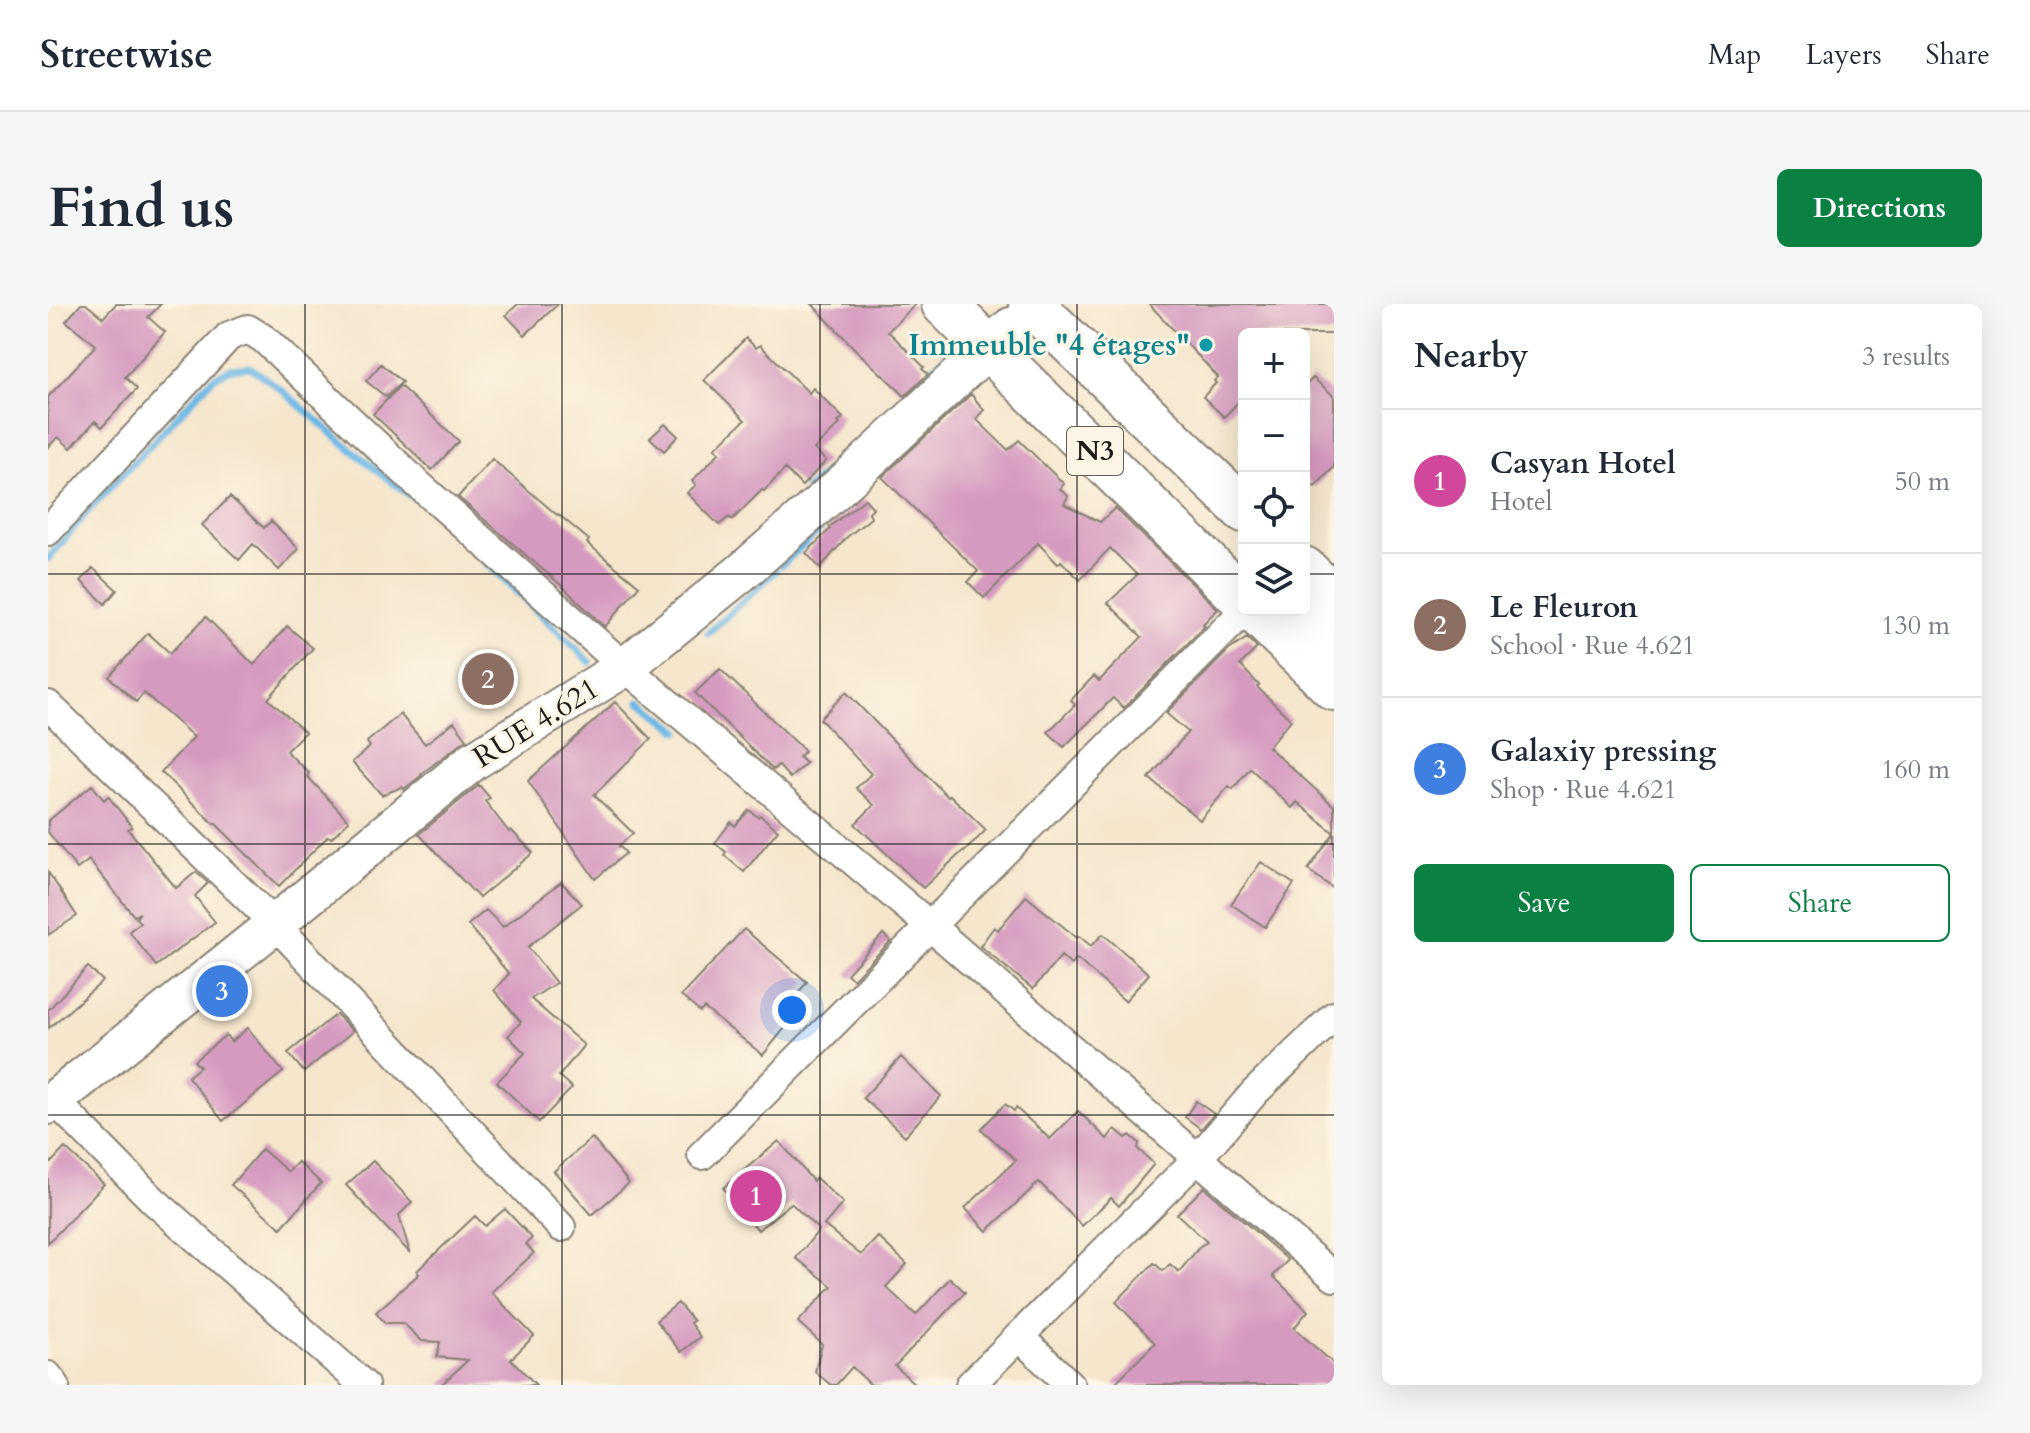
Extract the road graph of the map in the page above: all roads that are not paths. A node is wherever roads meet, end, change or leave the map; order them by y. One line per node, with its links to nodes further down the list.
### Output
1 (944, 304): 2 (highway, N3)
2 (1005, 321): 3 (highway, N3); 5 (highway); 7 (highway, N3); 13 (street, RUE 4.621)
3 (1238, 505)
4 (48, 531): 13 (street)
5 (1238, 552)
6 (1310, 575): 8 (highway)
7 (1238, 593)
8 (1334, 598)
9 (1239, 616): 17 (street)
10 (1260, 616): 14 (highway)
11 (1304, 616): 12 (highway)
12 (1334, 645)
13 (625, 667): 16 (street, RUE 4.621); 17 (street)
14 (1334, 688)
15 (48, 705): 16 (street)
16 (275, 924): 19 (street, RUE 4.621); 22 (street)
17 (929, 925): 20 (street); 21 (street)
18 (1334, 1016): 21 (street)
19 (51, 1102): 27 (street)
20 (702, 1155)
21 (1198, 1158): 23 (street); 24 (street)
22 (561, 1227)
23 (1334, 1277)
24 (1019, 1336): 28 (street); 29 (street)
25 (48, 1376): 26 (street)
26 (55, 1385)
27 (364, 1385)
28 (970, 1385)
29 (1070, 1385)

